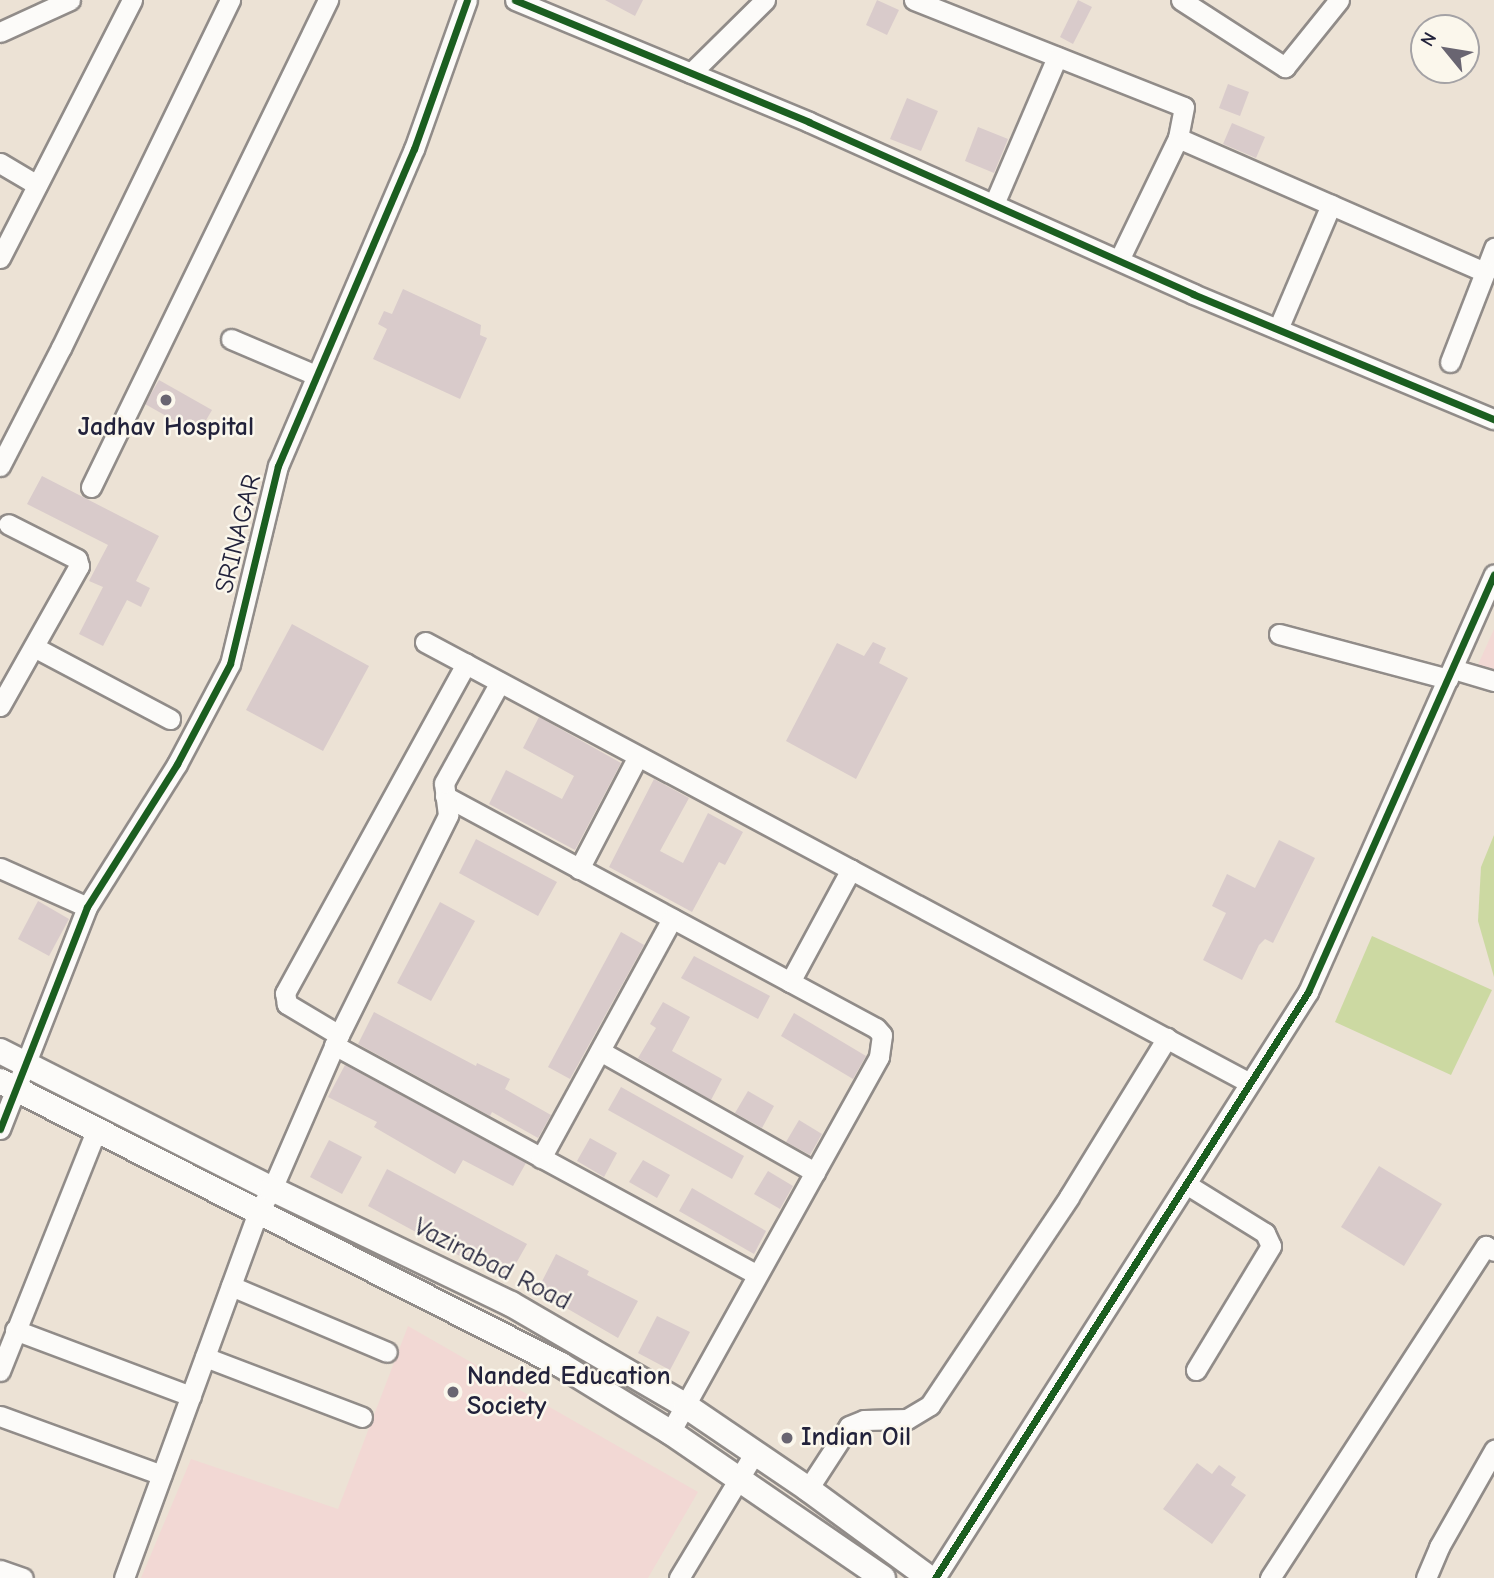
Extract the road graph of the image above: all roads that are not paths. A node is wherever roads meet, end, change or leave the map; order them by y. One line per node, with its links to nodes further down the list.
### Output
1 (71, 0): 11 (street)
2 (132, 0): 16 (street)
3 (230, 0): 28 (street)
4 (328, 0): 29 (street)
5 (467, 0): 26 (street, SRINAGAR)
6 (515, 0): 13 (street)
7 (765, 0): 13 (street)
8 (914, 0): 12 (street)
9 (1339, 0): 10 (street)
10 (1191, 3)
11 (0, 32)
12 (1057, 57): 14 (street); 17 (street)
13 (691, 73): 17 (street)
14 (1178, 138): 18 (street); 21 (street)
15 (0, 163): 16 (street)
16 (37, 185): 20 (street)
17 (993, 204): 21 (street)
18 (1331, 205): 22 (street); 23 (street)
19 (1494, 248): 22 (street)
20 (0, 258)
21 (1119, 260): 23 (street)
22 (1485, 272): 25 (street)
23 (1278, 329): 27 (street)
24 (231, 339): 26 (street)
25 (1450, 362)
26 (317, 375): 46 (street, SRINAGAR)
27 (1494, 419)
28 (0, 466)
29 (91, 487)
30 (8, 524): 34 (street)
31 (1494, 575): 36 (street)
32 (1279, 634): 36 (street)
33 (425, 642): 35 (street)
34 (34, 647): 39 (street); 40 (street)
35 (466, 664): 38 (street); 50 (street)
36 (1450, 674): 37 (street); 54 (street)
37 (1494, 681)
38 (500, 682): 41 (street); 42 (street)
39 (0, 706)
40 (170, 719)
41 (638, 756): 44 (street); 45 (street)
42 (445, 796): 44 (street); 50 (street)
43 (0, 868): 46 (street)
44 (579, 869): 47 (street)
45 (851, 869): 48 (street); 49 (street)
46 (87, 907): 53 (street, SRINAGAR)
47 (672, 919): 48 (street); 52 (street)
48 (790, 982): 59 (street)
49 (1167, 1038): 54 (street); 80 (street)
50 (337, 1040): 58 (street); 61 (street)
51 (0, 1051): 53 (main road, Vazirabad Road)
52 (600, 1051): 58 (street); 59 (street)
53 (25, 1063): 55 (street, SRINAGAR); 61 (main road, Vazirabad Road)
54 (1250, 1083): 60 (street)
55 (8, 1085): 56 (street, SRINAGAR); 57 (main road)
56 (0, 1129)
57 (96, 1131): 62 (main road); 66 (street)
58 (541, 1158): 64 (street)
59 (815, 1172): 64 (street)
60 (1186, 1184): 69 (street); 87 (street)
61 (272, 1189): 62 (street); 72 (main road, Vazirabad Road)
62 (258, 1212): 65 (street); 75 (main road)
63 (1491, 1243): 88 (street)
64 (757, 1275): 72 (street)
65 (231, 1286): 67 (street); 68 (street)
66 (15, 1330): 70 (street); 71 (street)
67 (387, 1352)
68 (205, 1357): 71 (street); 74 (street)
69 (1196, 1370)
70 (0, 1371)
71 (191, 1396): 78 (street)
72 (686, 1406): 75 (street); 77 (main road, Vazirabad Road)
73 (0, 1416): 78 (street)
74 (362, 1417)
75 (670, 1432): 79 (main road)
76 (1494, 1450): 89 (street)
77 (755, 1452): 79 (street); 80 (main road, Vazirabad Road)
78 (162, 1475): 83 (street)
79 (739, 1478): 84 (street); 85 (main road)
80 (808, 1489): 86 (main road, Vazirabad Road)
81 (0, 1570): 82 (street)
82 (23, 1578)
83 (124, 1578)
84 (679, 1578)
85 (883, 1578)
86 (929, 1578)
87 (935, 1578)
88 (1270, 1578)
89 (1426, 1578)

